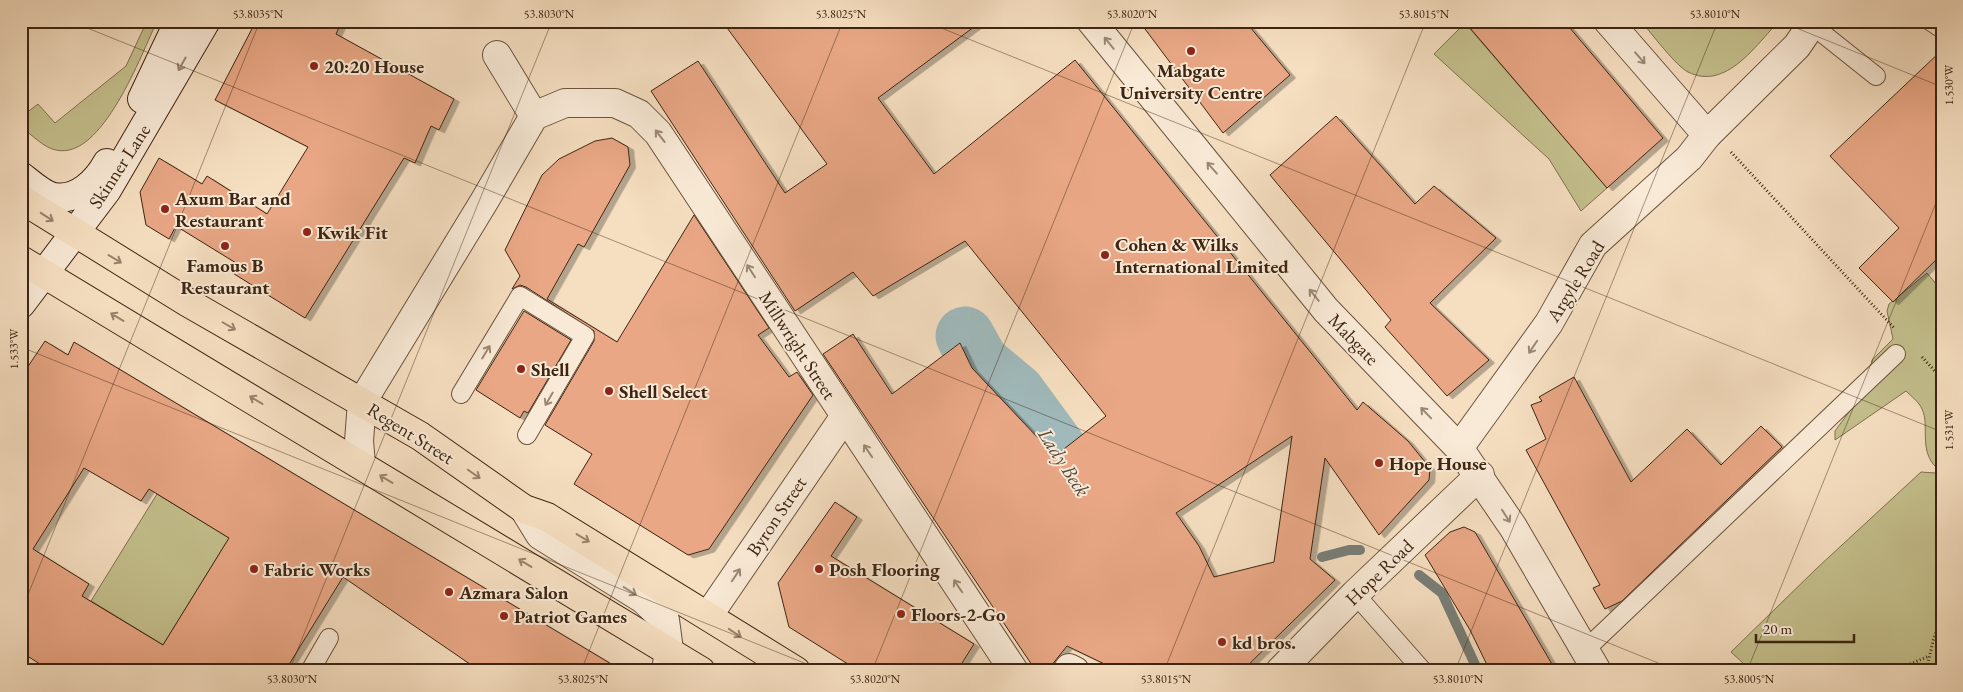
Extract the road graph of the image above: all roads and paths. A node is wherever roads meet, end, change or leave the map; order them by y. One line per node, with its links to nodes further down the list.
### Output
1 (179, 21): 12 (street, Skinner Lane)
2 (206, 21): 14 (street, Skinner Lane, one-way to 14)
3 (1091, 21): 25 (street, Mabgate, one-way to 3)
4 (1608, 21): 11 (street, one-way to 11)
5 (1930, 21): 7 (lane)
6 (1813, 23): 9 (lane); 11 (street, Argyle Road)
7 (1942, 29)
8 (497, 55): 10 (street)
9 (1876, 76)
10 (534, 116): 22 (street); 23 (street, Millwright Street, one-way to 10)
11 (1716, 139): 17 (path); 25 (street, Argyle Road, one-way to 25)
12 (21, 176)
13 (21, 199): 14 (highway, Regent Street, one-way to 14)
14 (74, 234): 15 (street, Skinner Lane); 22 (highway, Regent Street, one-way to 22)
15 (33, 267): 16 (street, Skinner Lane); 26 (highway, one-way to 15)
16 (21, 304)
17 (1901, 335)
18 (1915, 350): 20 (path)
19 (1896, 354): 35 (lane)
20 (1942, 379)
21 (461, 394): 24 (lane, one-way to 24)
22 (362, 402): 26 (street); 28 (highway, Regent Street, one-way to 28)
23 (845, 416): 30 (street, Byron Street, one-way to 23); 39 (street, Millwright Street, one-way to 23)
24 (527, 435)
25 (1460, 448): 27 (street, Mabgate)
26 (361, 464): 34 (highway, one-way to 26)
27 (1480, 475): 29 (street, Hope Road); 35 (street, Mabgate, one-way to 35)
28 (524, 509): 30 (highway, Regent Street, one-way to 30); 34 (street, one-way to 34)
29 (1355, 594): 42 (street, Hope Road); 43 (lane)
30 (708, 616): 38 (highway, Regent Street, one-way to 38)
31 (1942, 620): 33 (path)
32 (329, 638): 36 (lane)
33 (1929, 656): 44 (path); 45 (path)
34 (668, 660): 37 (highway)
35 (1591, 660)
36 (310, 671)
37 (701, 671)
38 (796, 671)
39 (1014, 671)
40 (1067, 671): 41 (street)
41 (1075, 671)
42 (1280, 671)
43 (1423, 671)
44 (1894, 671)
45 (1926, 671)

